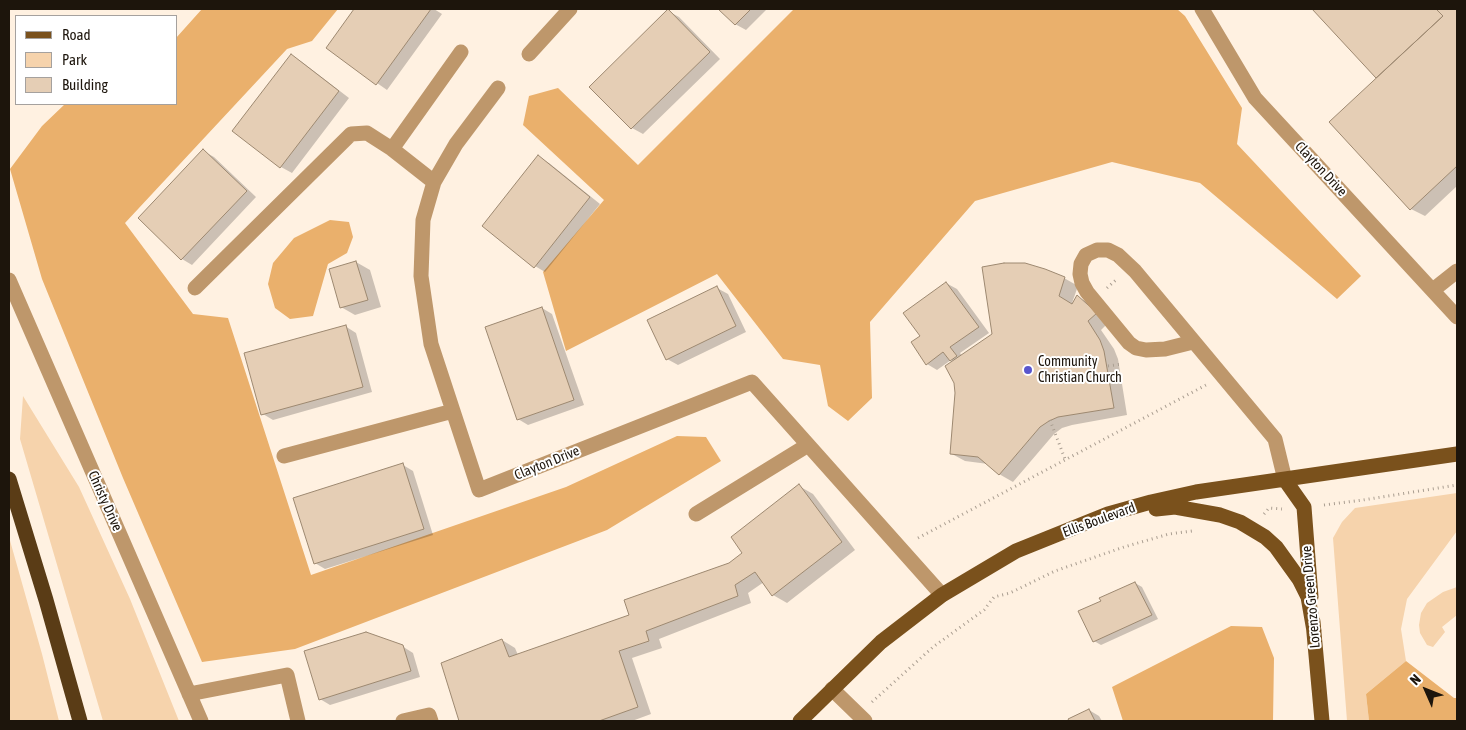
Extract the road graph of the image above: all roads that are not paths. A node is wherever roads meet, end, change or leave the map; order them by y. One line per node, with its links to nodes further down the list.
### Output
1 (570, 9): 4 (street)
2 (1202, 9): 11 (street, Clayton Drive)
3 (461, 52): 6 (street)
4 (529, 54)
5 (498, 88): 7 (street, Clayton Drive)
6 (392, 149): 7 (street); 10 (street)
7 (434, 182): 14 (street, Clayton Drive)
8 (1457, 270): 11 (street)
9 (9, 280): 25 (street, Christy Drive)
10 (195, 288)
11 (1432, 290): 12 (street, Clayton Drive)
12 (1457, 317)
13 (1194, 342): 13 (street); 19 (street)
14 (453, 411): 15 (street, Clayton Drive); 17 (street)
15 (808, 445): 20 (street); 22 (street, Clayton Drive)
16 (1457, 454): 19 (main road, Ellis Boulevard)
17 (284, 456)
18 (9, 479): 27 (highway)
19 (1285, 480): 21 (main road, Ellis Boulevard); 23 (main road, Lorenzo Green Drive)
20 (696, 514)
21 (1108, 514): 22 (main road, Ellis Boulevard); 23 (main road)
22 (942, 595): 24 (main road, Ellis Boulevard)
23 (1314, 631): 33 (main road, Lorenzo Green Drive)
24 (832, 689): 26 (street); 32 (main road, Ellis Boulevard)
25 (189, 694): 28 (street, Christy Drive); 29 (street)
26 (862, 718)
27 (80, 721)
28 (201, 721)
29 (298, 721)
30 (404, 721): 31 (street)
31 (431, 721)
32 (800, 721)
33 (1322, 721)

